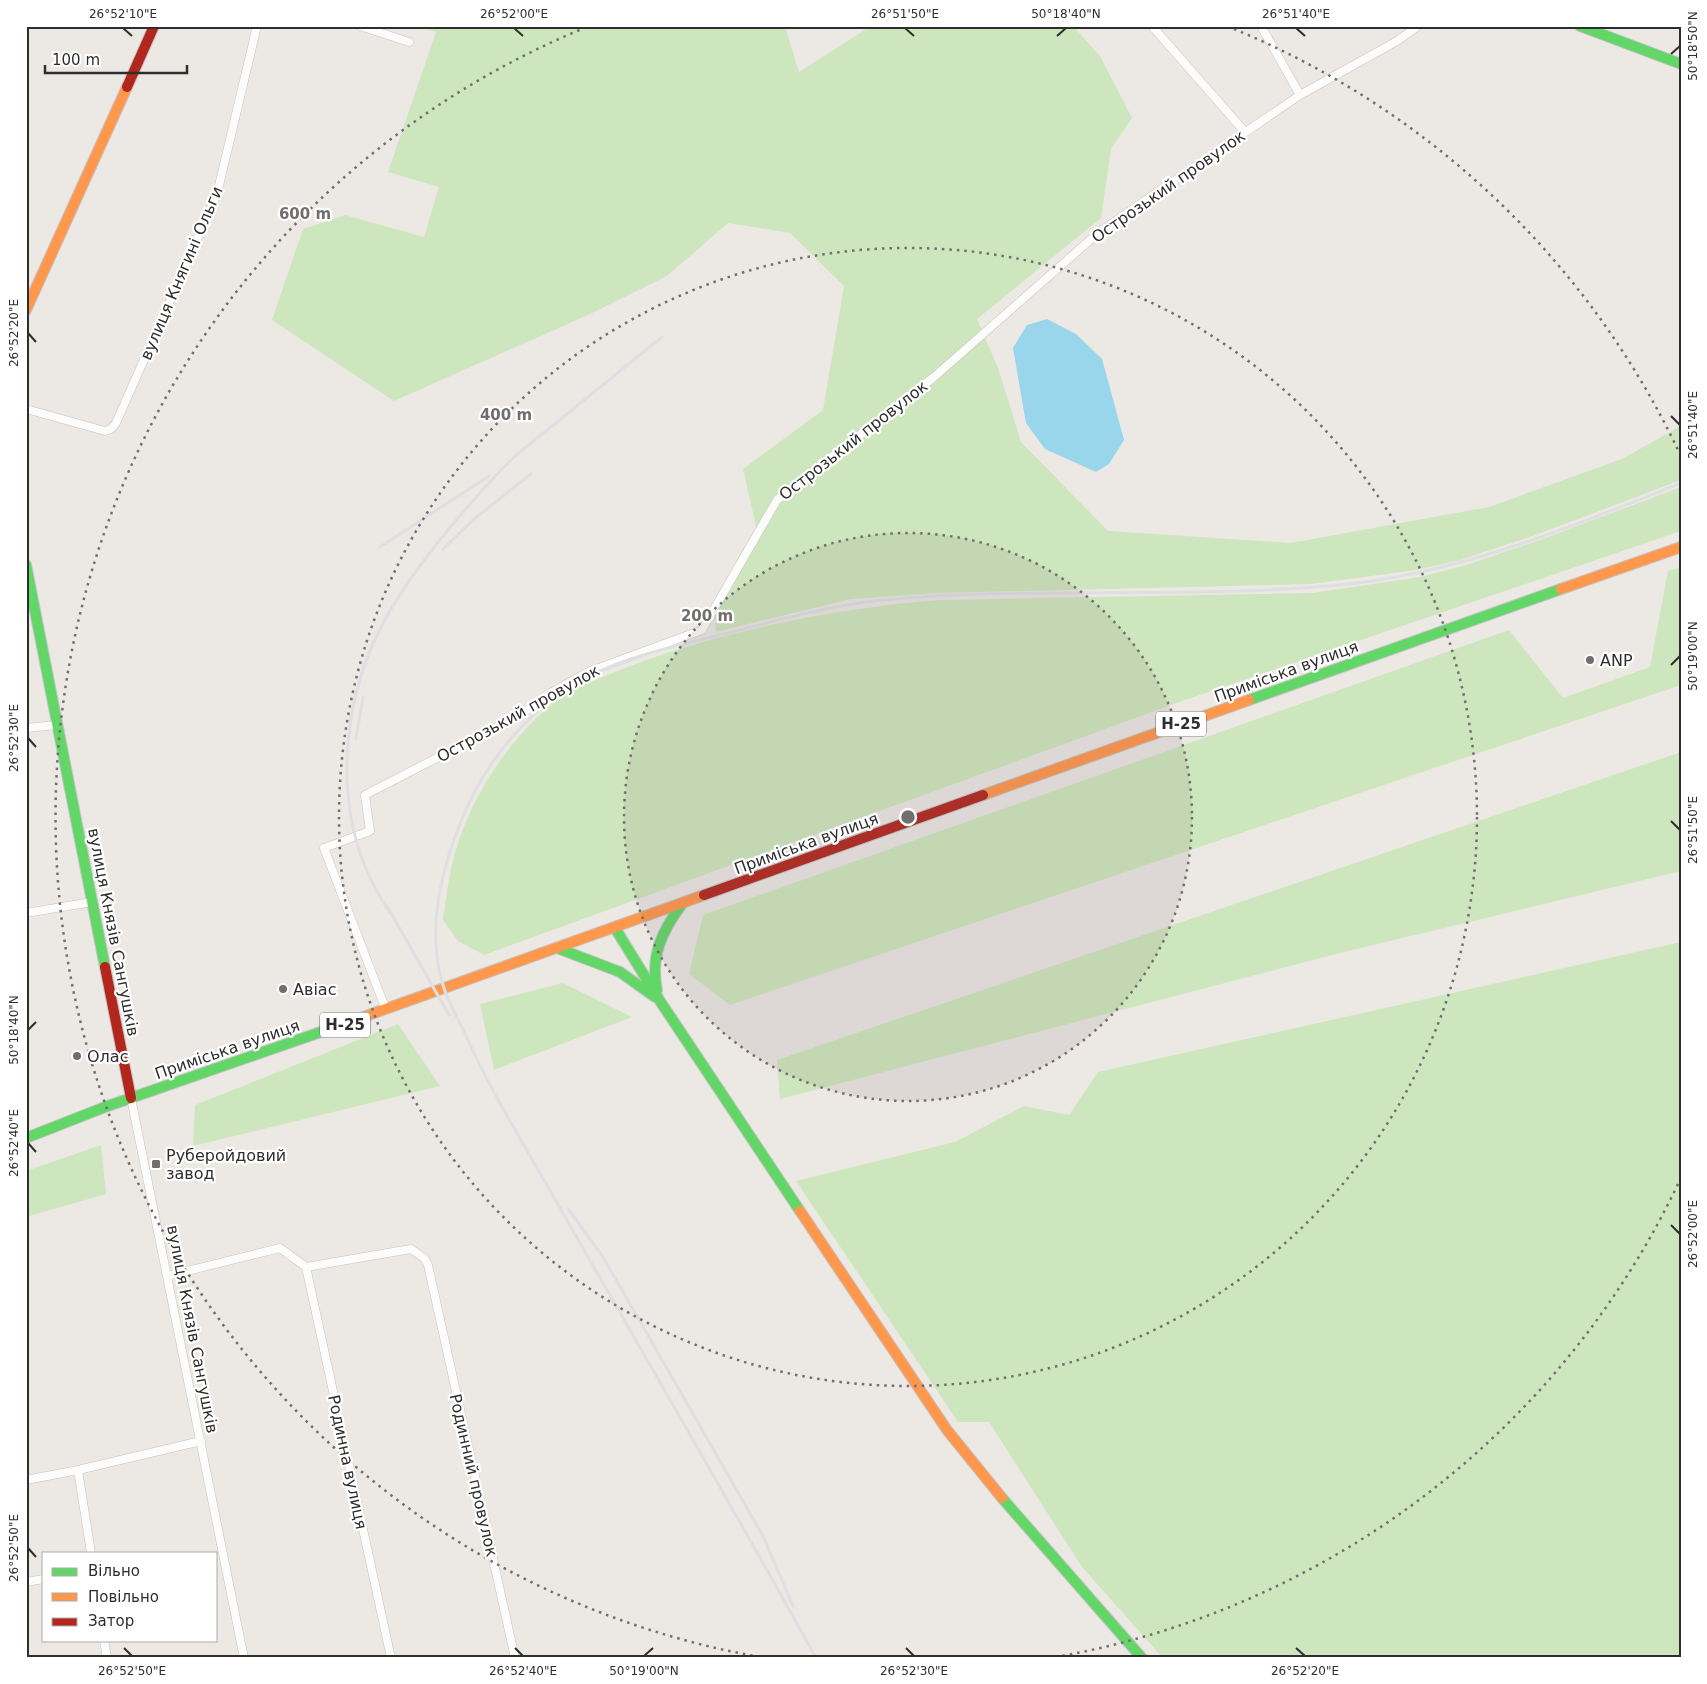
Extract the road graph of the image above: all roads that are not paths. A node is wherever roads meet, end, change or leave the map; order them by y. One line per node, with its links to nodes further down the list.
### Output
1 (154, 26): 12 (main road)
2 (257, 26): 13 (street, вулиця Княгині Ольги)
3 (362, 26): 8 (street)
4 (1152, 26): 11 (street)
5 (1261, 26): 10 (street)
6 (1418, 26): 10 (street, Острозький провулок)
7 (1580, 26): 9 (main road)
8 (409, 42)
9 (1681, 64)
10 (1300, 95): 11 (street, Острозький провулок)
11 (1245, 132): 24 (street, Острозький провулок)
12 (26, 310)
13 (26, 409)
14 (1681, 547): 19 (main road, Приміська вулиця / Н-25)
15 (26, 566): 16 (main road, вулиця Князів Сангушків)
16 (57, 725): 17 (street); 18 (main road, вулиця Князів Сангушків)
17 (26, 728)
18 (92, 902): 20 (street); 25 (main road, вулиця Князів Сангушків)
19 (682, 904): 21 (main road, Приміська вулиця / Н-25); 23 (main road)
20 (26, 913)
21 (615, 928): 22 (main road, Приміська вулиця / Н-25); 23 (main road)
22 (557, 948): 23 (main road); 24 (main road, Приміська вулиця / Н-25)
23 (660, 1001): 40 (main road)
24 (386, 1010): 25 (main road, Приміська вулиця / Н-25)
25 (131, 1098): 26 (main road, Приміська вулиця / Н-25); 28 (street, вулиця Князів Сангушків)
26 (26, 1138)
27 (306, 1267): 28 (street); 38 (street, Родинна вулиця); 39 (street, Родинний провулок)
28 (167, 1276): 29 (street, вулиця Князів Сангушків)
29 (201, 1441): 30 (street); 37 (street, вулиця Князів Сангушків)
30 (78, 1470): 31 (street); 32 (street)
31 (26, 1480)
32 (91, 1552)
33 (42, 1578): 34 (street)
34 (26, 1582)
35 (104, 1642): 36 (street)
36 (107, 1658)
37 (244, 1658)
38 (390, 1658)
39 (516, 1658)
40 (1142, 1658)

